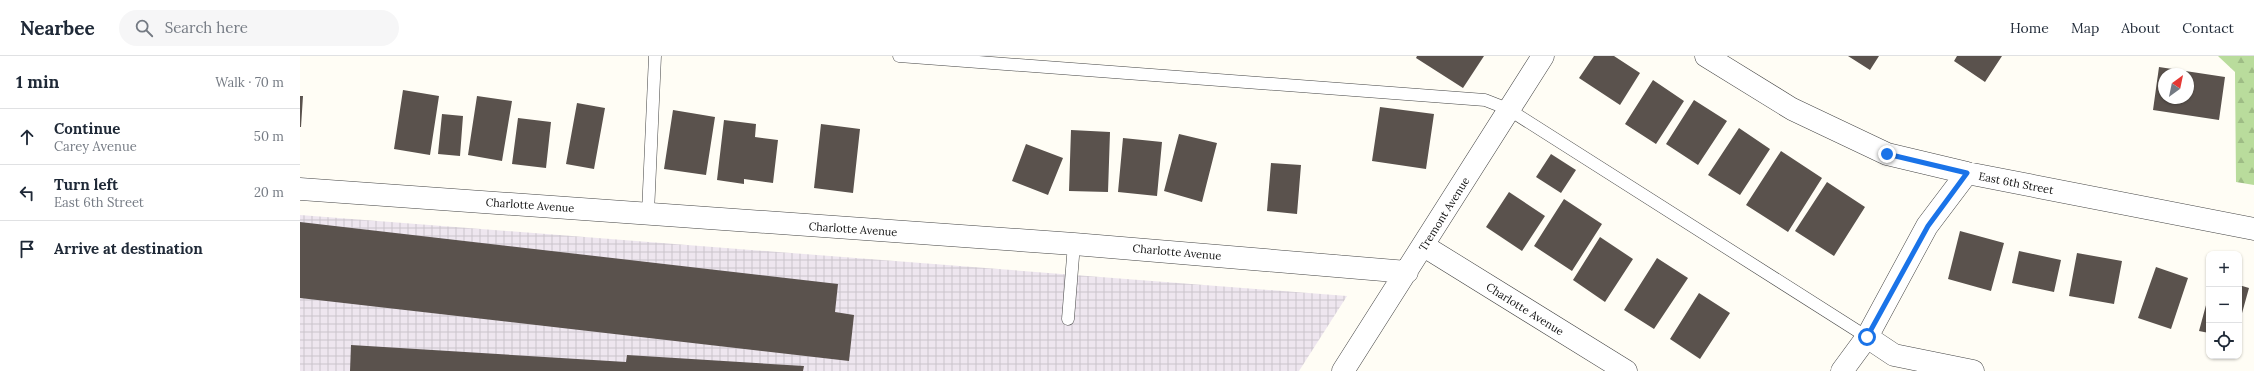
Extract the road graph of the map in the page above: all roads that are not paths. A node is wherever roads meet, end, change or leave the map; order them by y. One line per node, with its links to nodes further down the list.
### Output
1 (655, 56): 8 (lane)
2 (899, 56): 5 (lane)
3 (1543, 56): 5 (street, Tremont Avenue)
4 (1706, 56): 6 (street, East 6th Street)
5 (1508, 109): 11 (street, Tremont Avenue); 14 (lane)
6 (1967, 173): 9 (street, East 6th Street); 14 (street)
7 (300, 189): 8 (street, Charlotte Avenue)
8 (648, 213): 10 (street, Charlotte Avenue)
9 (2254, 229)
10 (1074, 244): 12 (street, Charlotte Avenue); 13 (lane)
11 (1424, 246): 12 (street, Tremont Avenue); 16 (street, Charlotte Avenue)
12 (1407, 272): 15 (street, Tremont Avenue)
13 (1068, 319)
14 (1867, 337): 17 (street); 18 (street)
15 (1343, 371)
16 (1626, 371)
17 (1842, 371)
18 (1973, 371)

